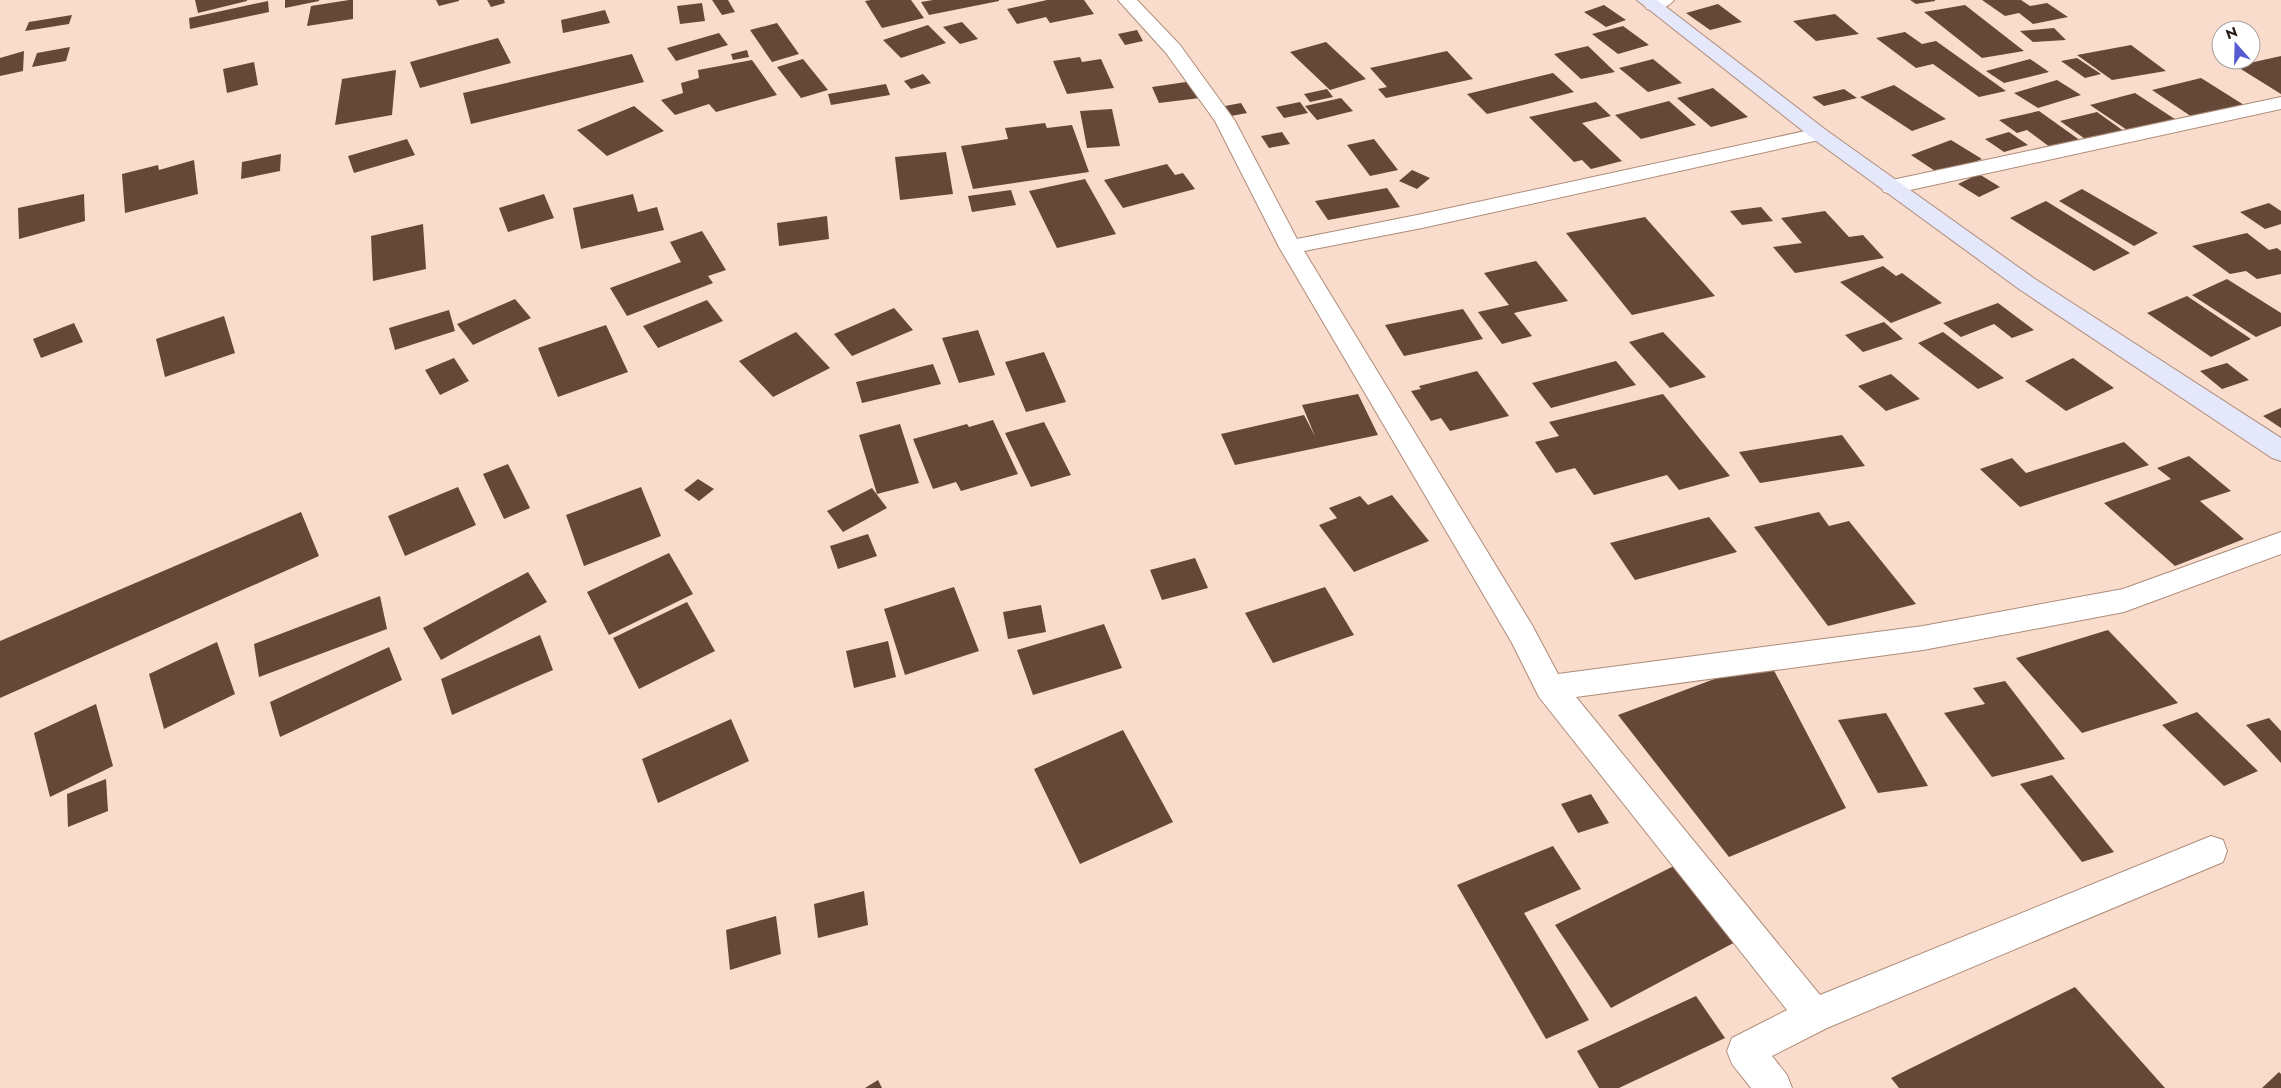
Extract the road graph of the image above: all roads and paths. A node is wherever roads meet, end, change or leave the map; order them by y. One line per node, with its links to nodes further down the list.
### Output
1 (1127, 0): 6 (street)
2 (1655, 2): 4 (street)
3 (2281, 103): 5 (street)
4 (1819, 134): 5 (street); 6 (street)
5 (1892, 187): 7 (street)
6 (1290, 247): 9 (street)
7 (2281, 451)
8 (2281, 543): 9 (street)
9 (1550, 688): 11 (street)
10 (2211, 852): 11 (street)
11 (1814, 1014): 12 (street)
12 (1774, 1088)

